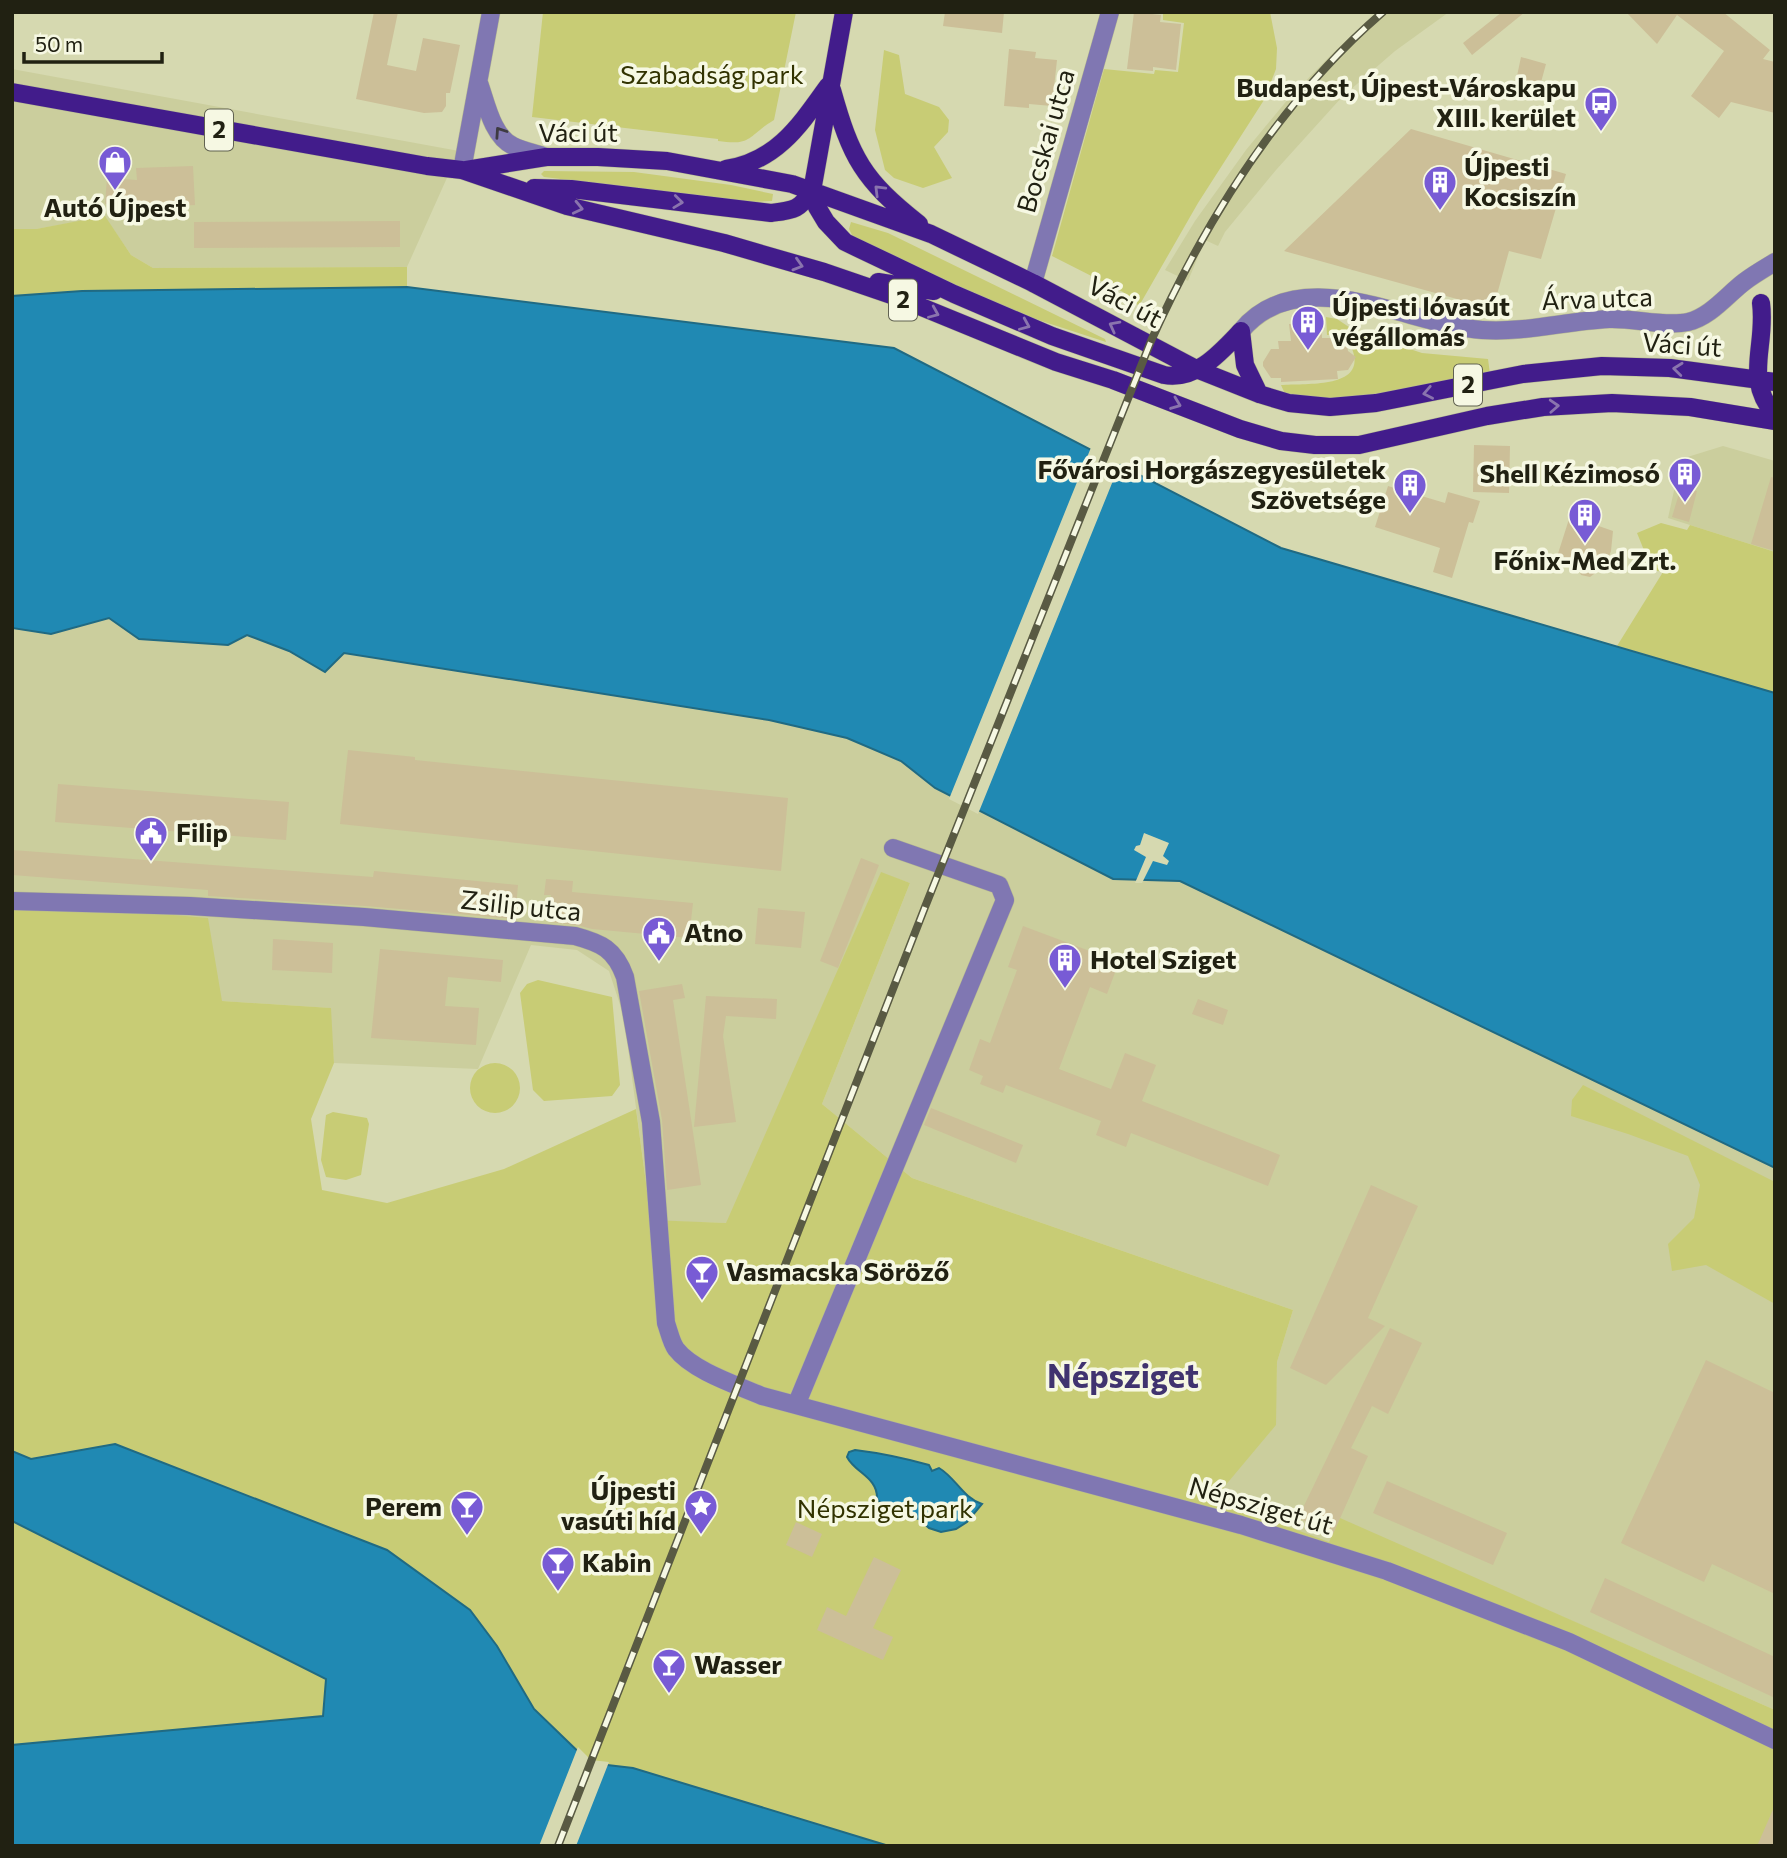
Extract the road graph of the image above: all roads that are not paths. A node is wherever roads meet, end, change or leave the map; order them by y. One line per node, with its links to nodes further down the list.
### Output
1 (491, 12): 4 (street)
2 (844, 12): 5 (main road)
3 (1110, 12): 16 (street, Bocskai utca)
4 (479, 83): 7 (street, one-way to 4); 8 (street)
5 (831, 83): 9 (main road); 11 (main road); 12 (main road, one-way to 5)
6 (12, 92): 8 (main road, Váci út / 2)
7 (546, 157): 8 (main road, Váci út / 2); 9 (main road, Váci út / 2)
8 (463, 170): 10 (main road, Váci út / 2)
9 (717, 170): 11 (main road, Váci út / 2)
10 (513, 188): 11 (main road, one-way to 11); 14 (main road, Váci út / 2, one-way to 14)
11 (812, 191): 12 (main road, Váci út / 2); 17 (main road)
12 (931, 234): 16 (main road, Váci út / 2)
13 (1775, 262): 15 (street, Árva utca)
14 (824, 272): 17 (main road); 24 (main road, Váci út / 2, one-way to 24)
15 (1745, 281): 18 (street); 20 (street, Árva utca)
16 (1032, 284): 22 (main road, Váci út / 2, one-way to 16)
17 (954, 294): 21 (main road, one-way to 21)
18 (1761, 303): 19 (main road); 23 (main road)
19 (1775, 323)
20 (1244, 327): 22 (main road); 26 (main road)
21 (1052, 337): 22 (main road); 24 (main road)
22 (1196, 369): 26 (main road, Váci út / 2)
23 (1756, 379): 25 (main road, Váci út / 2); 26 (main road, Váci út / 2, one-way to 26); 27 (main road)
24 (1113, 380): 28 (main road, Váci út / 2, one-way to 28)
25 (1775, 382)
26 (1259, 394)
27 (1775, 415)
28 (1775, 421)
29 (892, 848): 32 (street)
30 (12, 901): 31 (street, Zsilip utca)
31 (715, 1375): 32 (street, Népsziget út)
32 (797, 1403): 33 (street, Népsziget út)
33 (1775, 1740)

